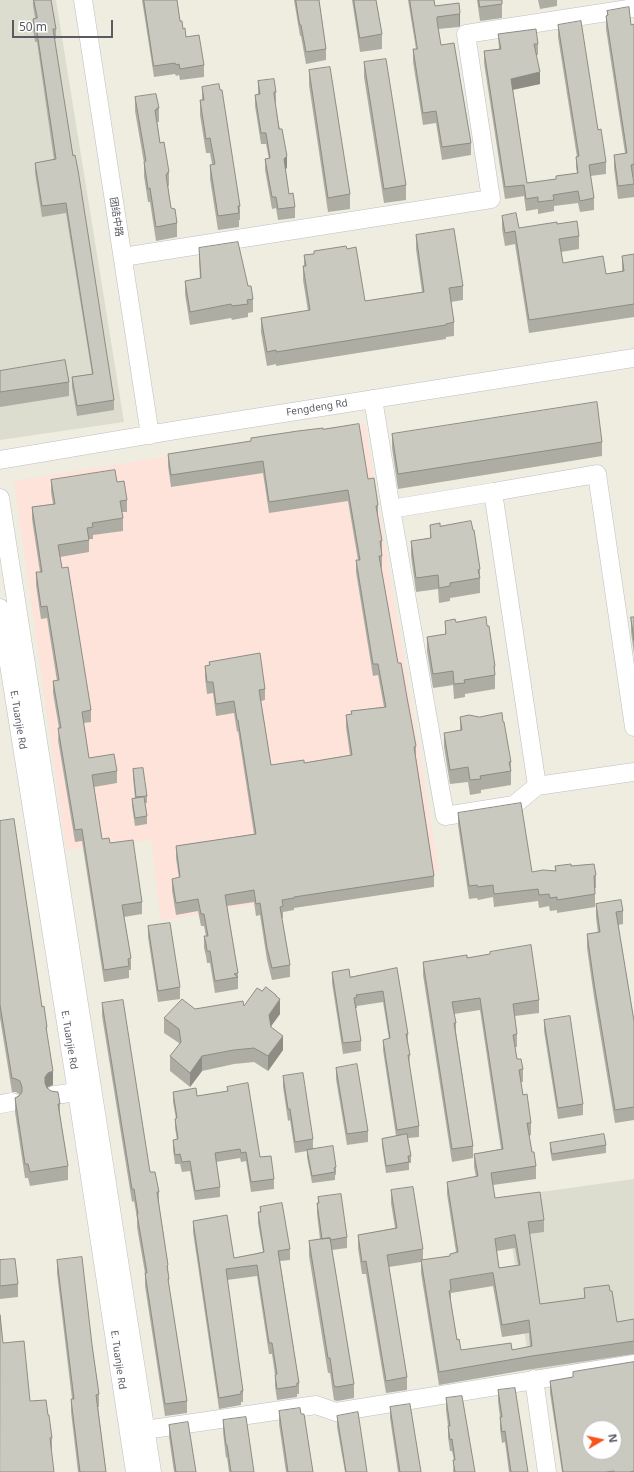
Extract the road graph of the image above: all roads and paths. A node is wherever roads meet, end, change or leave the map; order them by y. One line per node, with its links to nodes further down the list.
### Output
1 (83, 0): 3 (street, 团结中路)
2 (634, 8): 3 (street)
3 (122, 257): 6 (street, 团结中路)
4 (634, 358): 5 (street, Fengdeng Rd)
5 (373, 398): 6 (street, Fengdeng Rd); 10 (street)
6 (150, 434): 7 (street, Fengdeng Rd)
7 (0, 460)
8 (493, 492): 10 (street); 12 (street); 14 (street)
9 (0, 498): 19 (street)
10 (391, 509): 14 (street)
11 (0, 608): 15 (street, E. Tuanjie Rd)
12 (634, 727)
13 (634, 772): 14 (street)
14 (537, 786)
15 (77, 1092): 16 (street); 20 (street, E. Tuanjie Rd)
16 (56, 1095)
17 (634, 1364): 18 (street)
18 (534, 1380): 19 (street); 22 (street)
19 (145, 1430): 21 (street)
20 (135, 1472)
21 (152, 1472)
22 (547, 1472)

